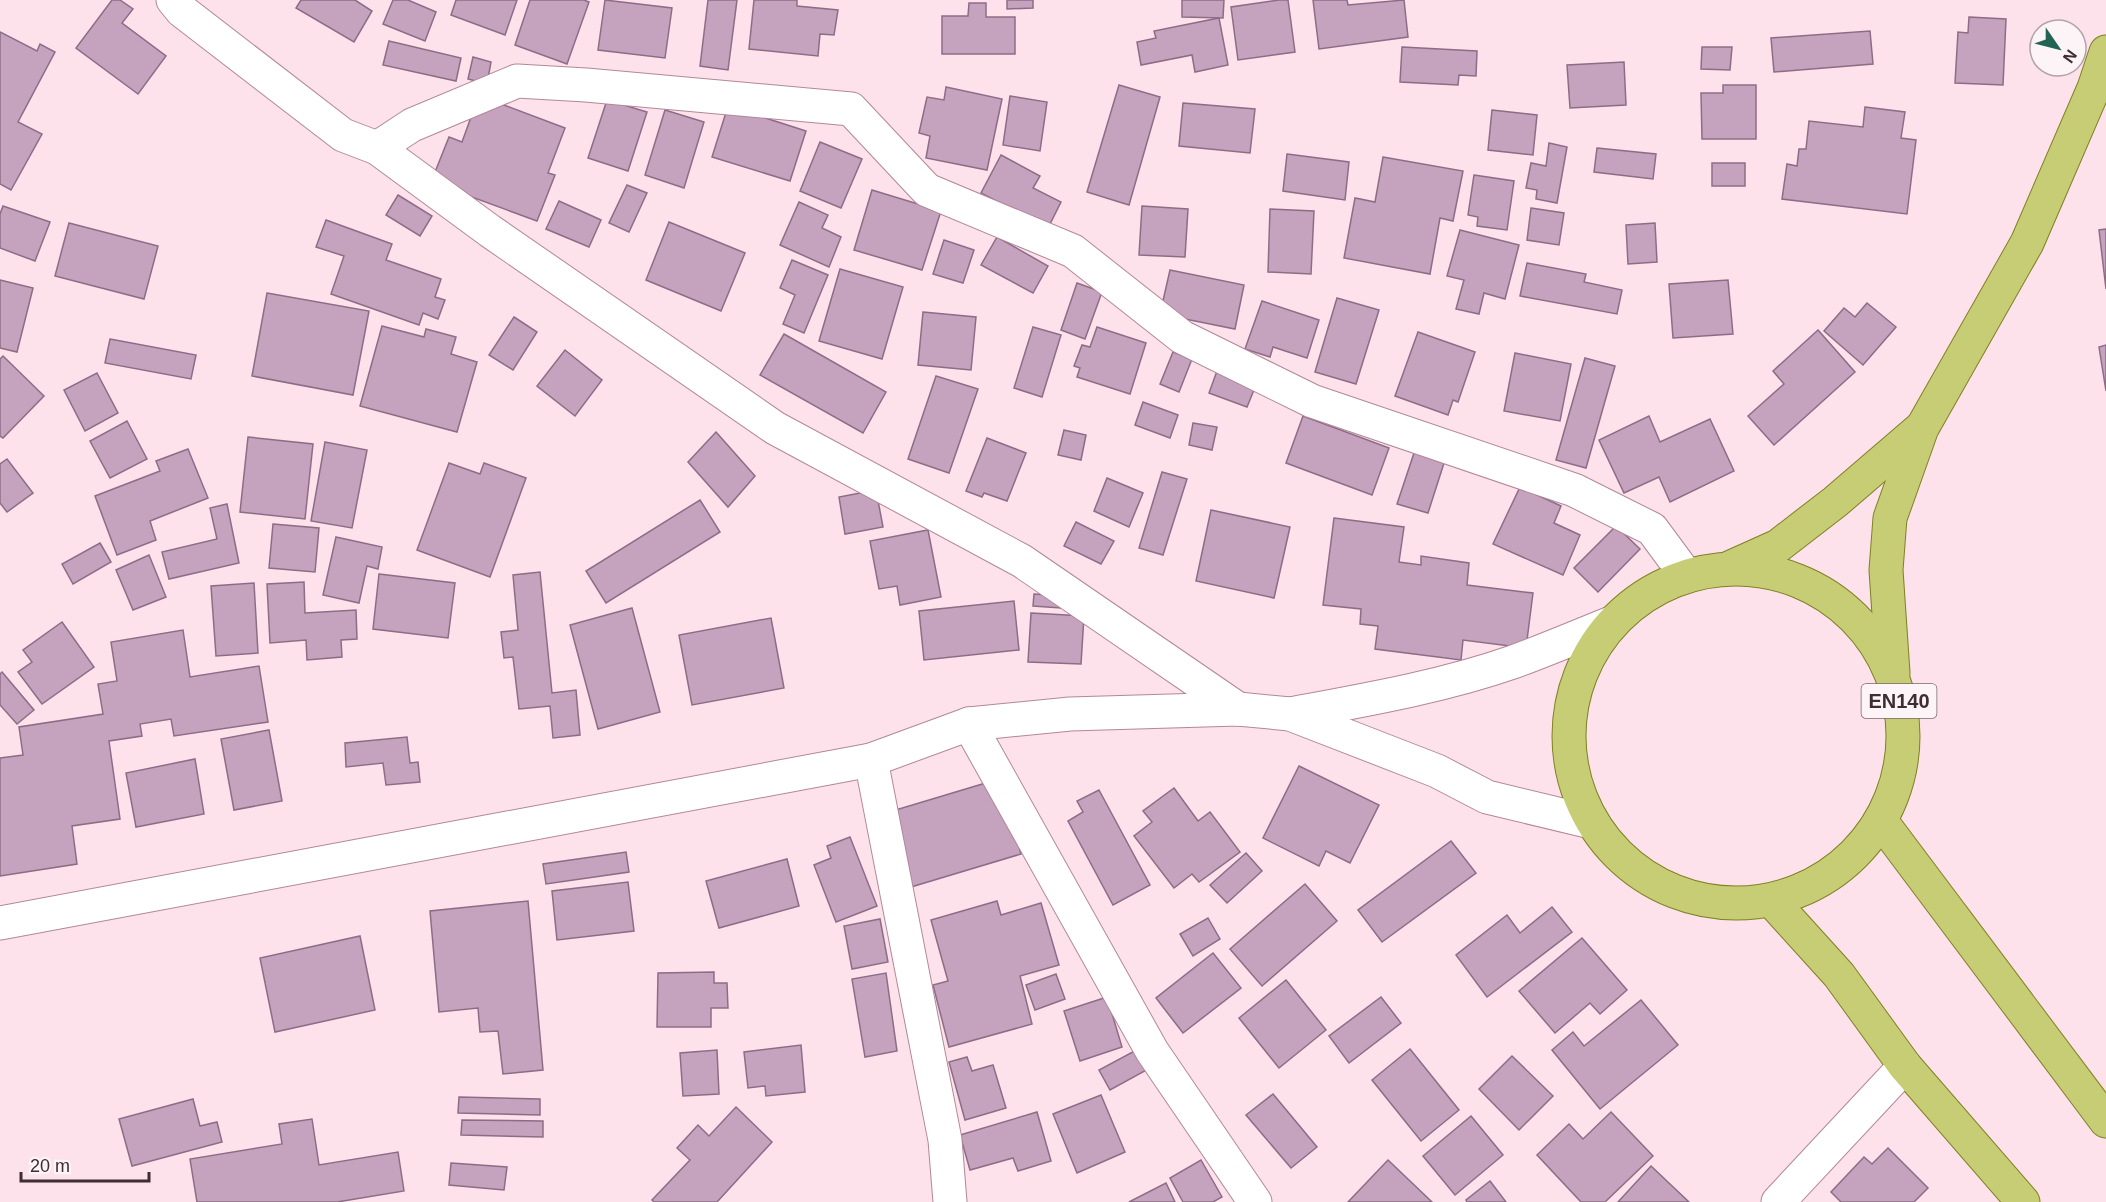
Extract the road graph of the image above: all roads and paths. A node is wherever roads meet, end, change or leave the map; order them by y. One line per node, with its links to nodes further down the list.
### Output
1 (185, 4): 3 (street)
2 (2106, 52): 4 (main road, EN140)
3 (376, 148): 6 (street); 9 (street)
4 (1922, 428): 5 (main road, EN140); 8 (main road, EN140)
5 (1729, 568): 6 (main road, EN140); 8 (main road, EN140)
6 (1686, 575): 7 (main road, EN140)
7 (1611, 623): 10 (street); 14 (main road, EN140)
8 (1893, 674): 13 (main road, EN140)
9 (1238, 709): 10 (street); 11 (street)
10 (1290, 714): 14 (street)
11 (969, 724): 12 (street); 20 (street)
12 (871, 760): 16 (street); 19 (street)
13 (1881, 821): 15 (main road, EN140); 18 (main road)
14 (1591, 822): 15 (main road, EN140)
15 (1772, 901): 17 (main road)
16 (0, 923)
17 (1905, 1066): 21 (street); 22 (main road)
18 (2106, 1121)
19 (950, 1202)
20 (1255, 1202)
21 (1778, 1202)
22 (2023, 1202)

